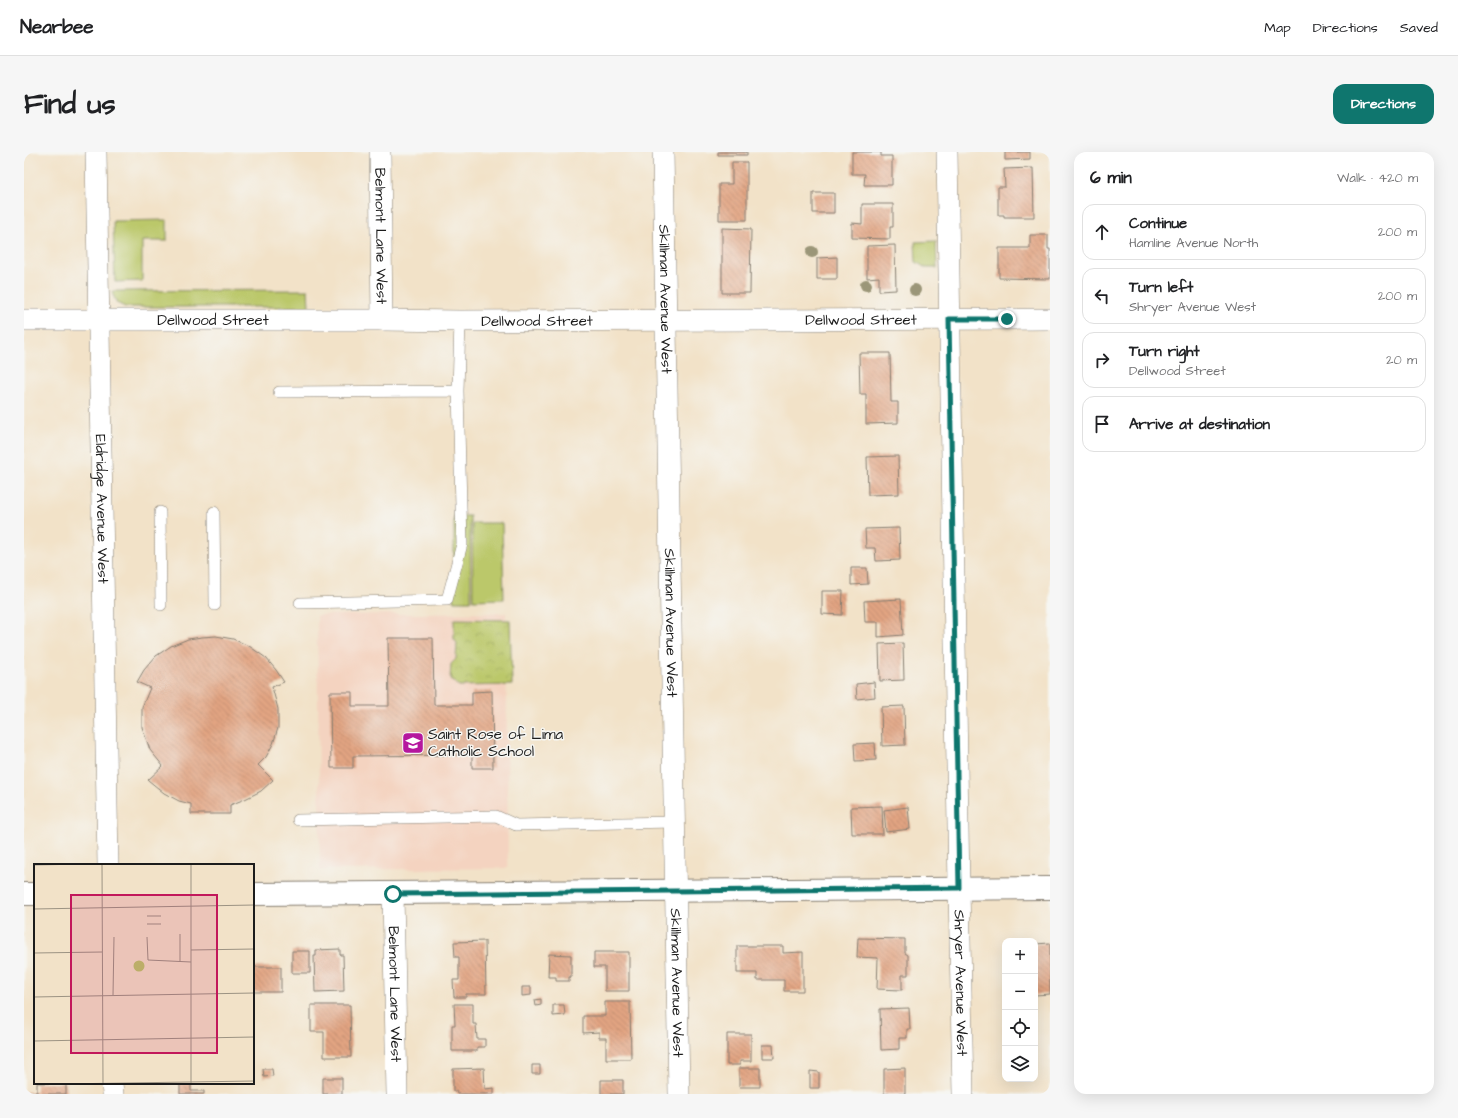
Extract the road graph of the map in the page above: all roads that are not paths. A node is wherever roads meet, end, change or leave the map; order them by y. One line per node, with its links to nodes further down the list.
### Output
1 (96, 152): 8 (street, Eldridge Avenue West)
2 (380, 152): 9 (street, Belmont Lane West)
3 (664, 152): 10 (street, Skillman Avenue West)
4 (947, 152): 5 (street, Shryer Avenue West)
5 (949, 319): 6 (street, Dellwood Street); 10 (street, Dellwood Street); 22 (street, Shryer Avenue West)
6 (1050, 319)
7 (24, 320): 8 (street, Dellwood Street)
8 (98, 320): 9 (street, Dellwood Street); 21 (street, Eldridge Avenue West)
9 (382, 320): 11 (street, Dellwood Street)
10 (666, 320): 11 (street, Dellwood Street); 20 (street, Skillman Avenue West)
11 (460, 321): 12 (lane)
12 (458, 391): 13 (lane); 16 (lane)
13 (279, 392)
14 (160, 512): 17 (lane)
15 (214, 512): 18 (lane)
16 (300, 603)
17 (161, 605)
18 (215, 605)
19 (298, 820): 20 (lane)
20 (675, 822): 24 (street, Skillman Avenue West)
21 (108, 864)
22 (959, 888): 23 (street); 24 (street); 31 (street, Shryer Avenue West)
23 (1050, 888)
24 (676, 891): 26 (street); 30 (street, Skillman Avenue West)
25 (254, 894): 26 (street)
26 (393, 894): 29 (street, Belmont Lane West)
27 (112, 1084): 28 (street)
28 (113, 1094)
29 (397, 1094)
30 (680, 1094)
31 (963, 1094)

